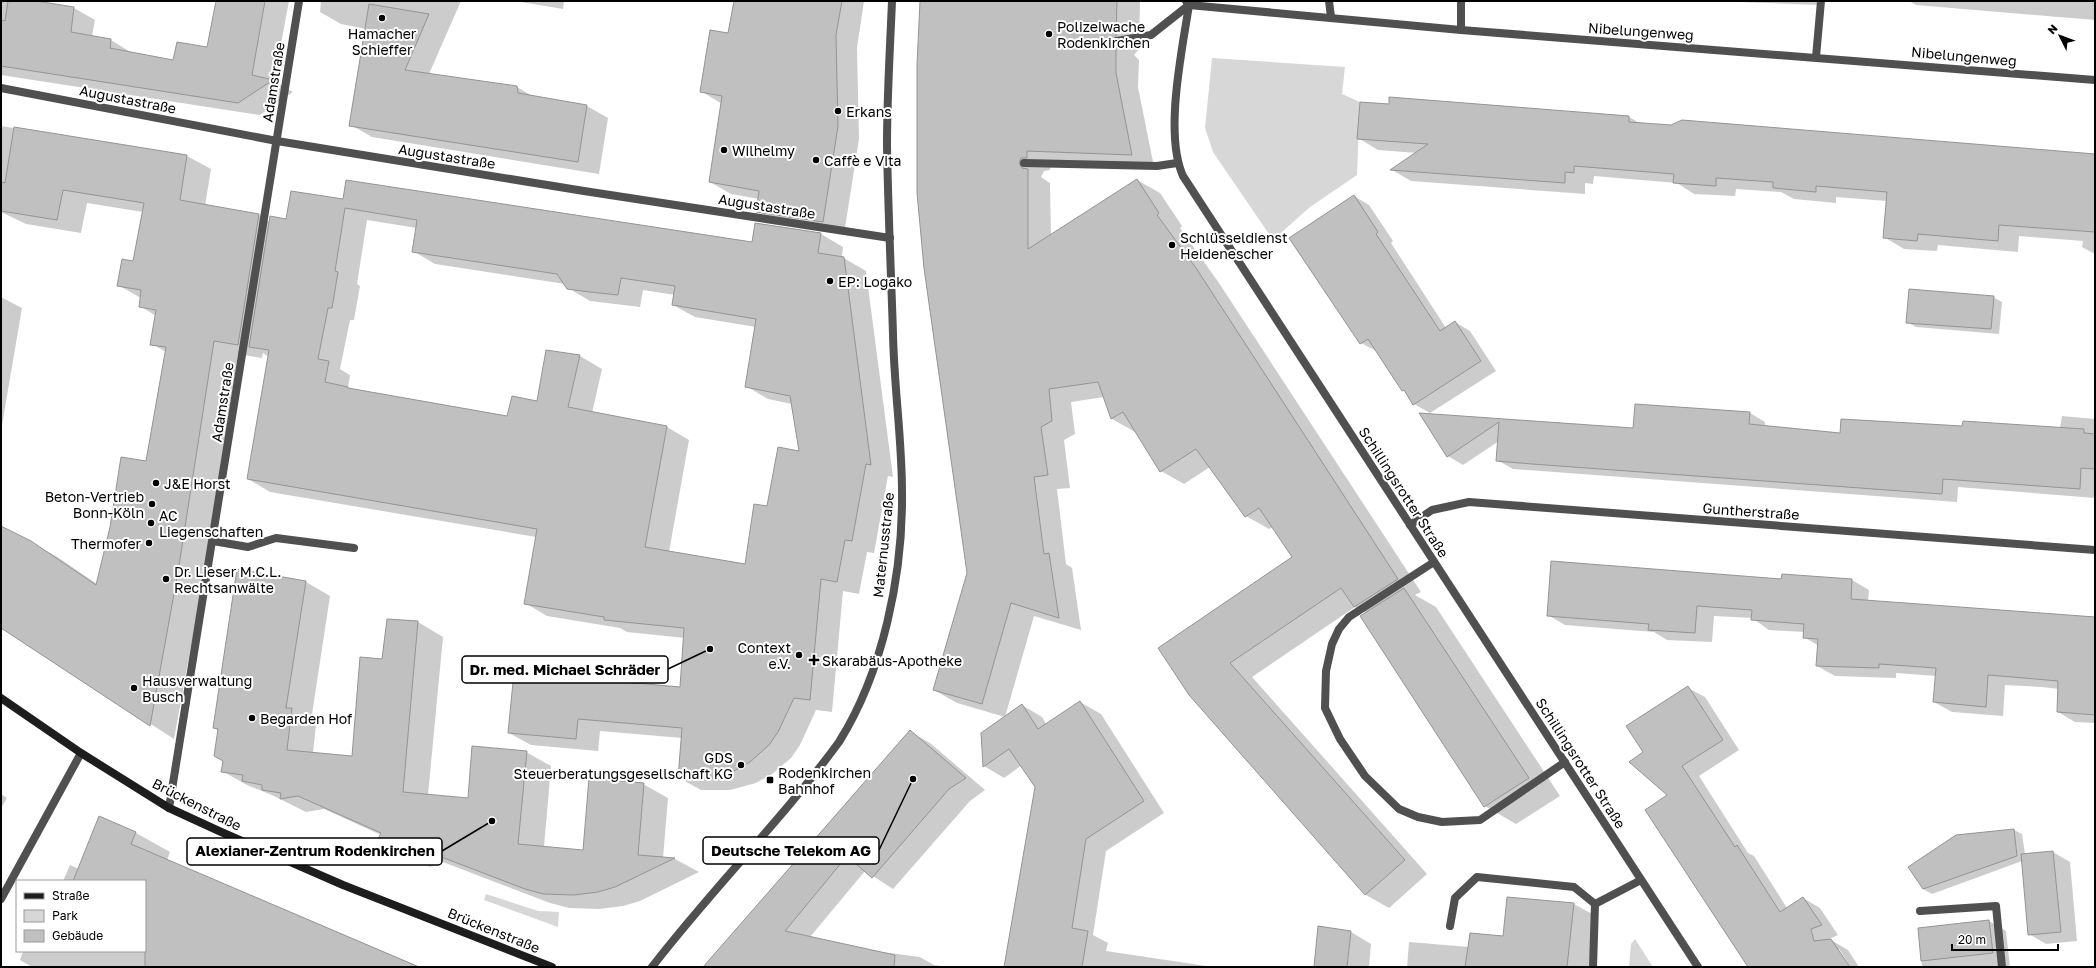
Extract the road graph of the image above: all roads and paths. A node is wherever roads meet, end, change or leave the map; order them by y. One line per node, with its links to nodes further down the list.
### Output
1 (299, 1): 13 (street, Adamstraße)
2 (892, 1): 16 (street, Maternusstraße)
3 (1329, 1): 7 (street)
4 (1461, 1): 8 (street)
5 (1821, 1): 10 (street)
6 (1188, 3): 7 (street, Nibelungenweg); 9 (street); 15 (street, Schillingsrotter Straße)
7 (1331, 17): 8 (street, Nibelungenweg)
8 (1461, 30): 10 (street, Nibelungenweg)
9 (1116, 41)
10 (1816, 57): 11 (street, Nibelungenweg)
11 (2095, 80)
12 (1, 88): 13 (street, Augustastraße)
13 (277, 141): 16 (street, Augustastraße); 18 (street, Adamstraße)
14 (1024, 163): 15 (street)
15 (1177, 163): 17 (street, Schillingsrotter Straße)
16 (890, 238): 32 (street, Maternusstraße)
17 (1410, 525): 20 (street, Guntherstraße); 21 (street, Schillingsrotter Straße)
18 (213, 541): 19 (street); 25 (street, Adamstraße)
19 (354, 548)
20 (2095, 550)
21 (1434, 562): 24 (street, Schillingsrotter Straße); 24 (street)
22 (1, 698): 23 (main road, Brückenstraße)
23 (81, 753): 25 (main road, Brückenstraße); 27 (street)
24 (1565, 762): 26 (street, Schillingsrotter Straße)
25 (169, 808): 31 (main road, Brückenstraße)
26 (1641, 880): 28 (street); 34 (street, Schillingsrotter Straße)
27 (1, 899)
28 (1595, 904): 30 (street); 33 (street)
29 (1920, 911): 35 (street)
30 (1450, 926)
31 (552, 967)
32 (652, 967)
33 (1593, 967)
34 (1698, 967)
35 (2002, 967)

